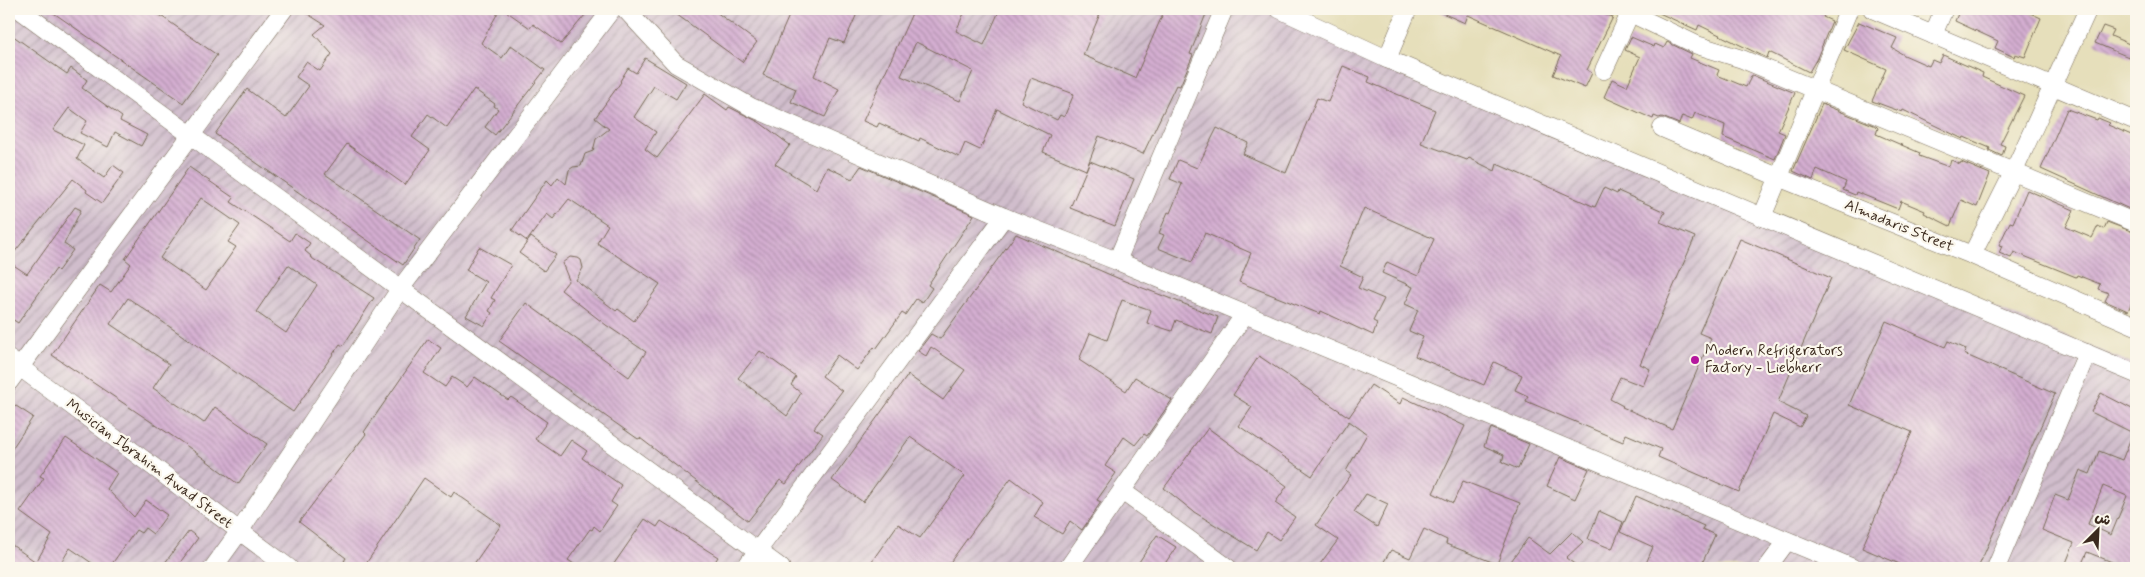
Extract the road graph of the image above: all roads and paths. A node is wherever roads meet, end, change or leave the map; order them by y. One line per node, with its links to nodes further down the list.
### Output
1 (19, 9): 20 (street)
2 (284, 9): 20 (street)
3 (612, 9): 28 (street)
4 (625, 9): 23 (street)
5 (1224, 9): 27 (street)
6 (1279, 9): 14 (street)
7 (1408, 9): 14 (street)
8 (1848, 9): 17 (street)
9 (1872, 9): 13 (street)
10 (1944, 9): 13 (street)
11 (2088, 9): 16 (street)
12 (1628, 10): 15 (street); 17 (street)
13 (1933, 35): 16 (street)
14 (1387, 59): 24 (street)
15 (1604, 70)
16 (2053, 86): 18 (street); 21 (street)
17 (1814, 88): 21 (street); 22 (street)
18 (2136, 121)
19 (1662, 128): 22 (street, Almadaris Street)
20 (191, 135): 28 (street); 32 (street)
21 (2014, 172): 25 (street); 26 (street)
22 (1778, 177): 24 (street); 26 (street, Almadaris Street)
23 (1004, 217): 27 (street); 38 (street)
24 (1762, 217): 31 (street)
25 (2136, 223)
26 (1972, 255): 30 (street, Almadaris Street)
27 (1117, 261): 29 (street)
28 (400, 289): 36 (street); 38 (street)
29 (1245, 314): 35 (street); 37 (street)
30 (2136, 326)
31 (2087, 353): 33 (street); 47 (street)
32 (14, 363): 34 (street); 36 (street, Musician Ibrahim Awad Street)
33 (2136, 374)
34 (9, 382)
35 (1122, 491): 43 (street); 44 (street)
36 (240, 532): 39 (street); 40 (street, Musician Ibrahim Awad Street)
37 (1787, 541): 45 (street); 46 (street)
38 (758, 552): 41 (street); 42 (street)
39 (213, 568)
40 (289, 568)
41 (745, 568)
42 (780, 568)
43 (1068, 568)
44 (1228, 568)
45 (1767, 568)
46 (1853, 568)
47 (1996, 568)

